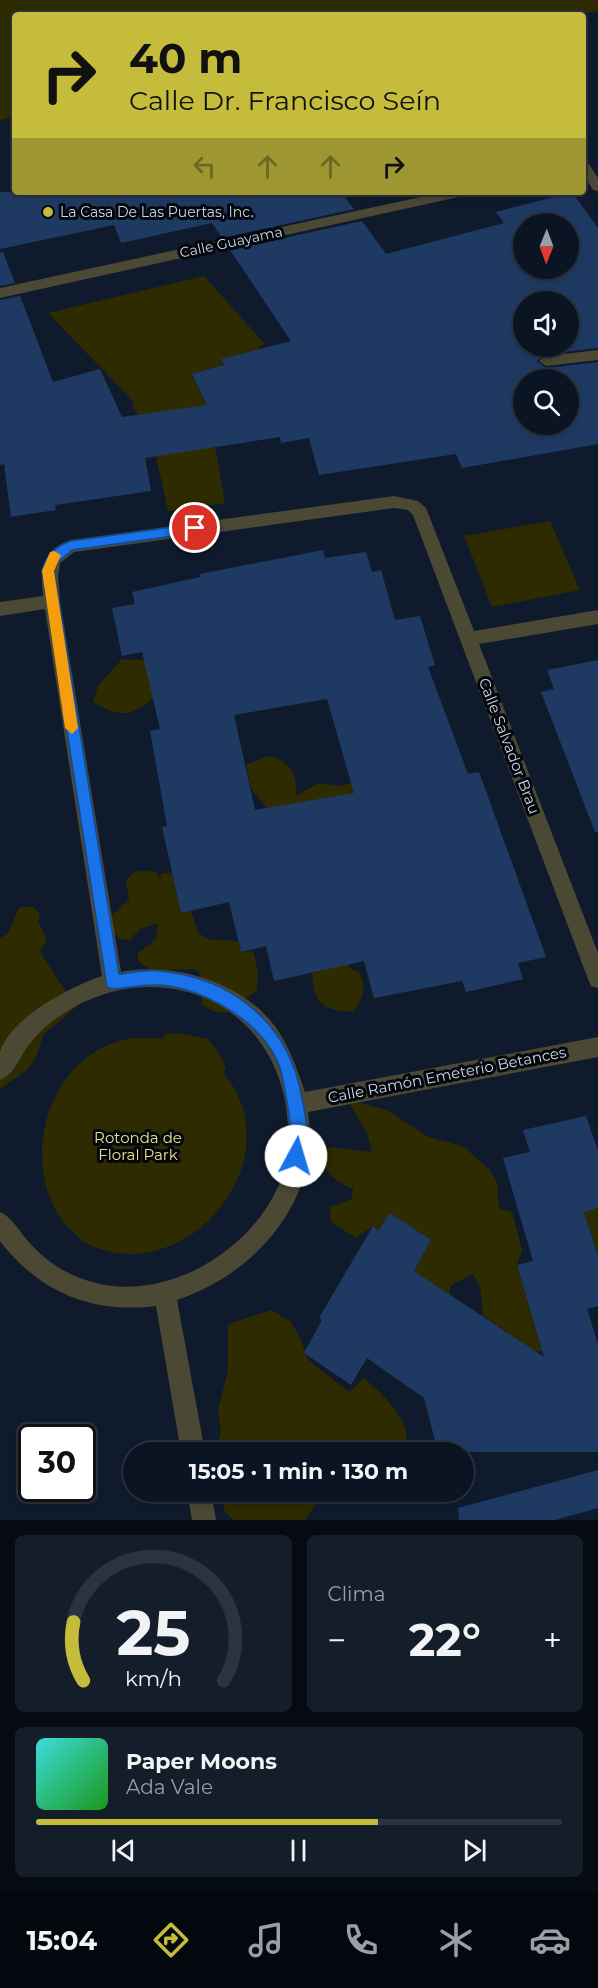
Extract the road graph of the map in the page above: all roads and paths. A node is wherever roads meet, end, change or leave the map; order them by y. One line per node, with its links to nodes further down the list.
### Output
1 (586, 169): 2 (street)
2 (598, 187)
3 (449, 195): 4 (street, Calle Guayama)
4 (0, 292)
5 (598, 355): 6 (street)
6 (546, 361)
7 (52, 601): 8 (street); 10 (street, Calle Salvador Brau); 12 (street)
8 (0, 609)
9 (598, 616): 10 (street)
10 (469, 639): 11 (street, Calle Salvador Brau)
11 (598, 980)
12 (113, 982): 14 (street); 15 (street)
13 (598, 1047): 15 (street, Calle Ramón Emeterio Betances)
14 (0, 1070)
15 (297, 1104): 17 (street)
16 (0, 1223): 17 (street)
17 (165, 1294): 18 (street)
18 (191, 1442)
19 (201, 1502): 20 (street)
20 (204, 1520)

